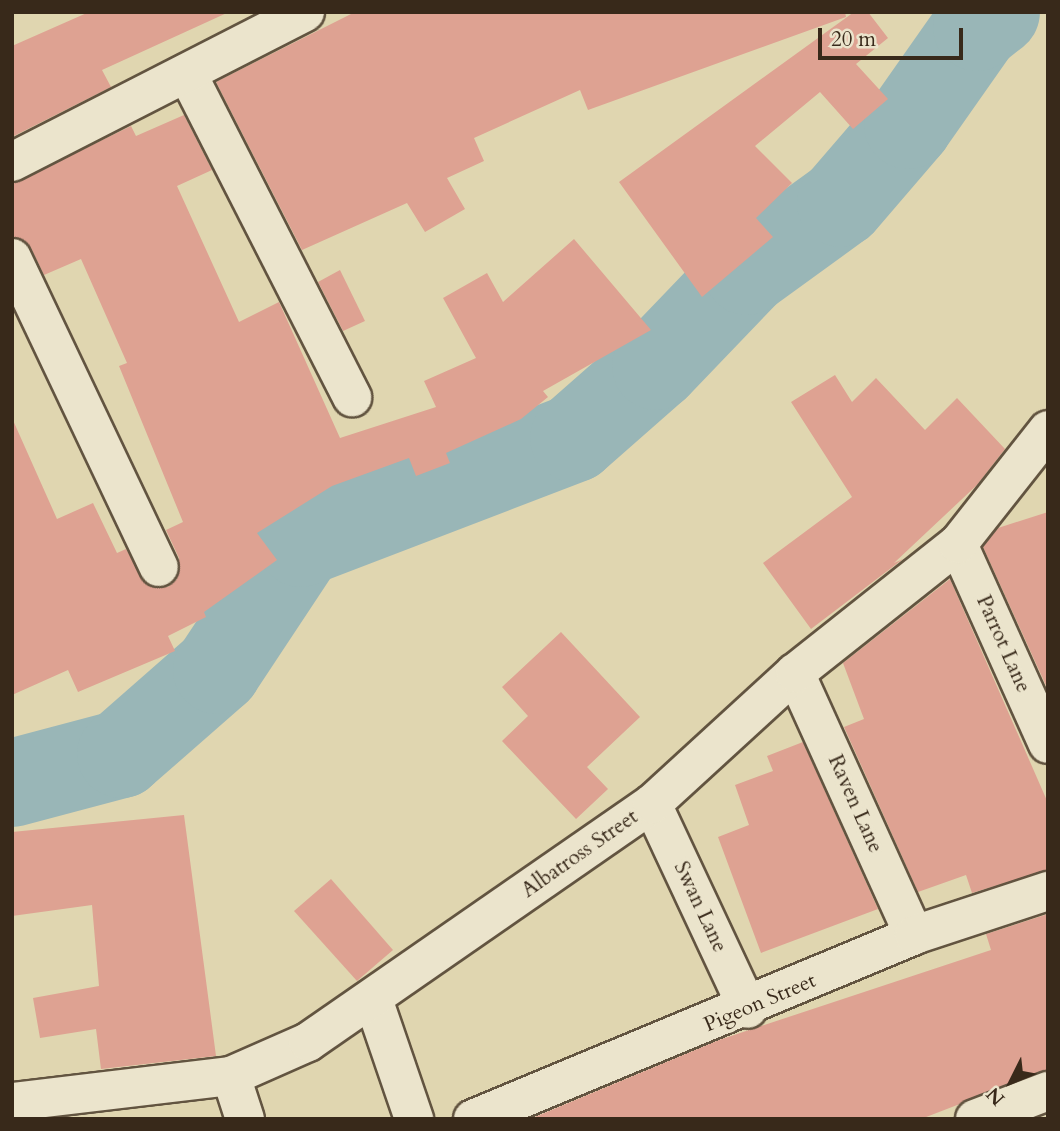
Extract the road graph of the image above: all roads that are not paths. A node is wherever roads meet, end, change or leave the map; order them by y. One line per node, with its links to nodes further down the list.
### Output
1 (305, 12): 2 (street)
2 (187, 73): 3 (street); 5 (street)
3 (12, 162)
4 (12, 258): 8 (street)
5 (352, 397)
6 (1048, 430): 7 (street, Albatross Street)
7 (958, 544): 9 (street, Albatross Street); 10 (street, Parrot Lane)
8 (159, 567)
9 (795, 673): 11 (street, Albatross Street); 13 (street, Raven Lane)
10 (1048, 744)
11 (652, 804): 14 (street, Albatross Street); 15 (street, Swan Lane)
12 (1048, 891): 13 (street, Pigeon Street)
13 (914, 935): 15 (street, Pigeon Street)
14 (373, 999): 16 (street, Albatross Street); 20 (street)
15 (748, 1009): 21 (street, Pigeon Street)
16 (231, 1076): 18 (street, Albatross Street); 19 (street)
17 (1048, 1091): 22 (street)
18 (12, 1102)
19 (245, 1119)
20 (414, 1119)
21 (473, 1119)
22 (975, 1119)

